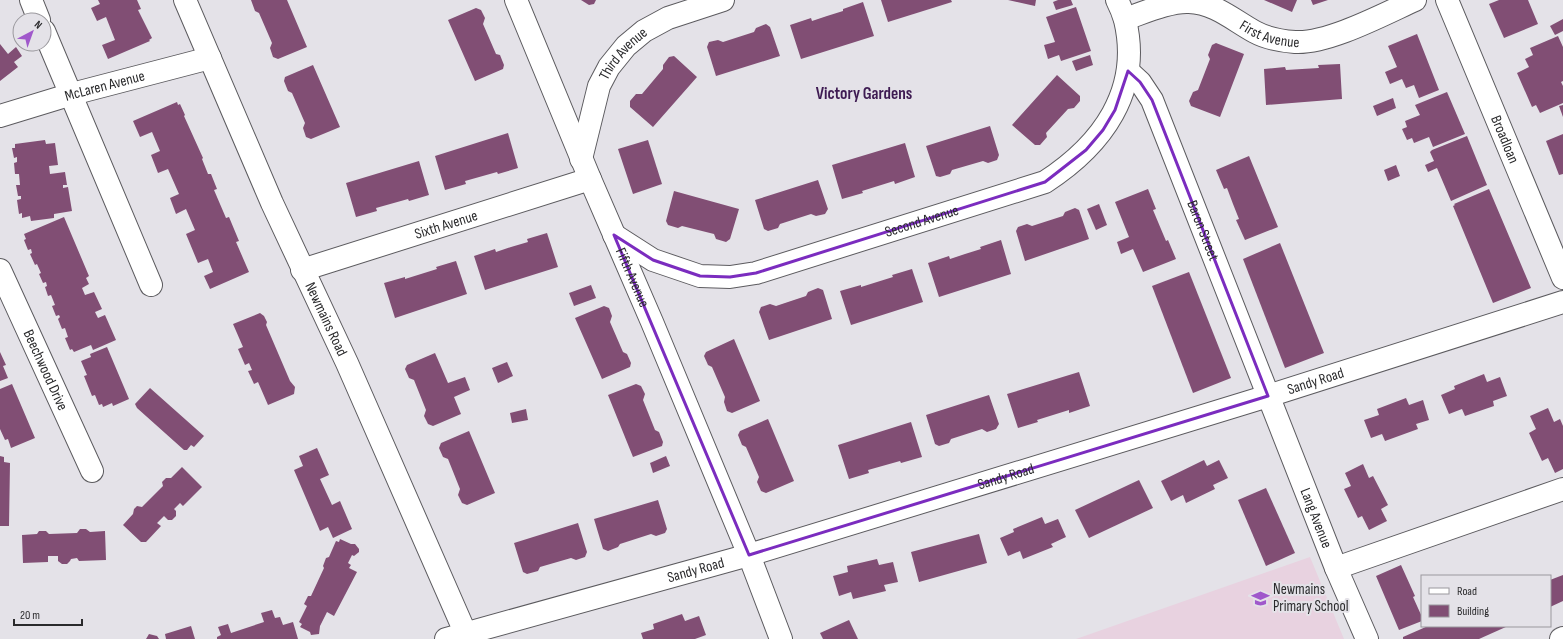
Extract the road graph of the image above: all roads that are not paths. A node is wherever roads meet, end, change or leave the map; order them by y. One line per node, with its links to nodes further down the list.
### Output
1 (31, 0): 8 (street)
2 (185, 0): 10 (street, Newmains Road)
3 (516, 0): 14 (street, Fifth Avenue)
4 (723, 0): 14 (street, Third Avenue)
5 (1415, 0): 7 (street, First Avenue)
6 (1447, 0): 19 (street, Broadloan)
7 (1121, 9): 11 (street, Second Avenue)
8 (36, 12)
9 (52, 49): 12 (street)
10 (210, 58): 12 (street, McLaren Avenue); 18 (street, Newmains Road)
11 (1128, 71): 16 (street, Second Avenue); 22 (street, Baron Street)
12 (72, 94): 13 (street, McLaren Avenue); 20 (street)
13 (0, 116)
14 (581, 159): 15 (street, Fifth Avenue)
15 (590, 179): 16 (street, Fifth Avenue); 18 (street, Sixth Avenue)
16 (614, 235): 25 (street, Fifth Avenue)
17 (0, 270): 23 (street, Beechwood Drive)
18 (302, 270): 27 (street, Newmains Road)
19 (1563, 278)
20 (151, 286)
21 (1563, 302): 22 (street, Sandy Road)
22 (1268, 396): 25 (street, Sandy Road); 26 (street, Lang Avenue)
23 (92, 471)
24 (1563, 489): 26 (street)
25 (749, 555): 27 (street, Sandy Road); 28 (street, Fifth Avenue)
26 (1336, 568): 29 (street, Lang Avenue)
27 (460, 637)
28 (781, 639)
29 (1366, 639)

